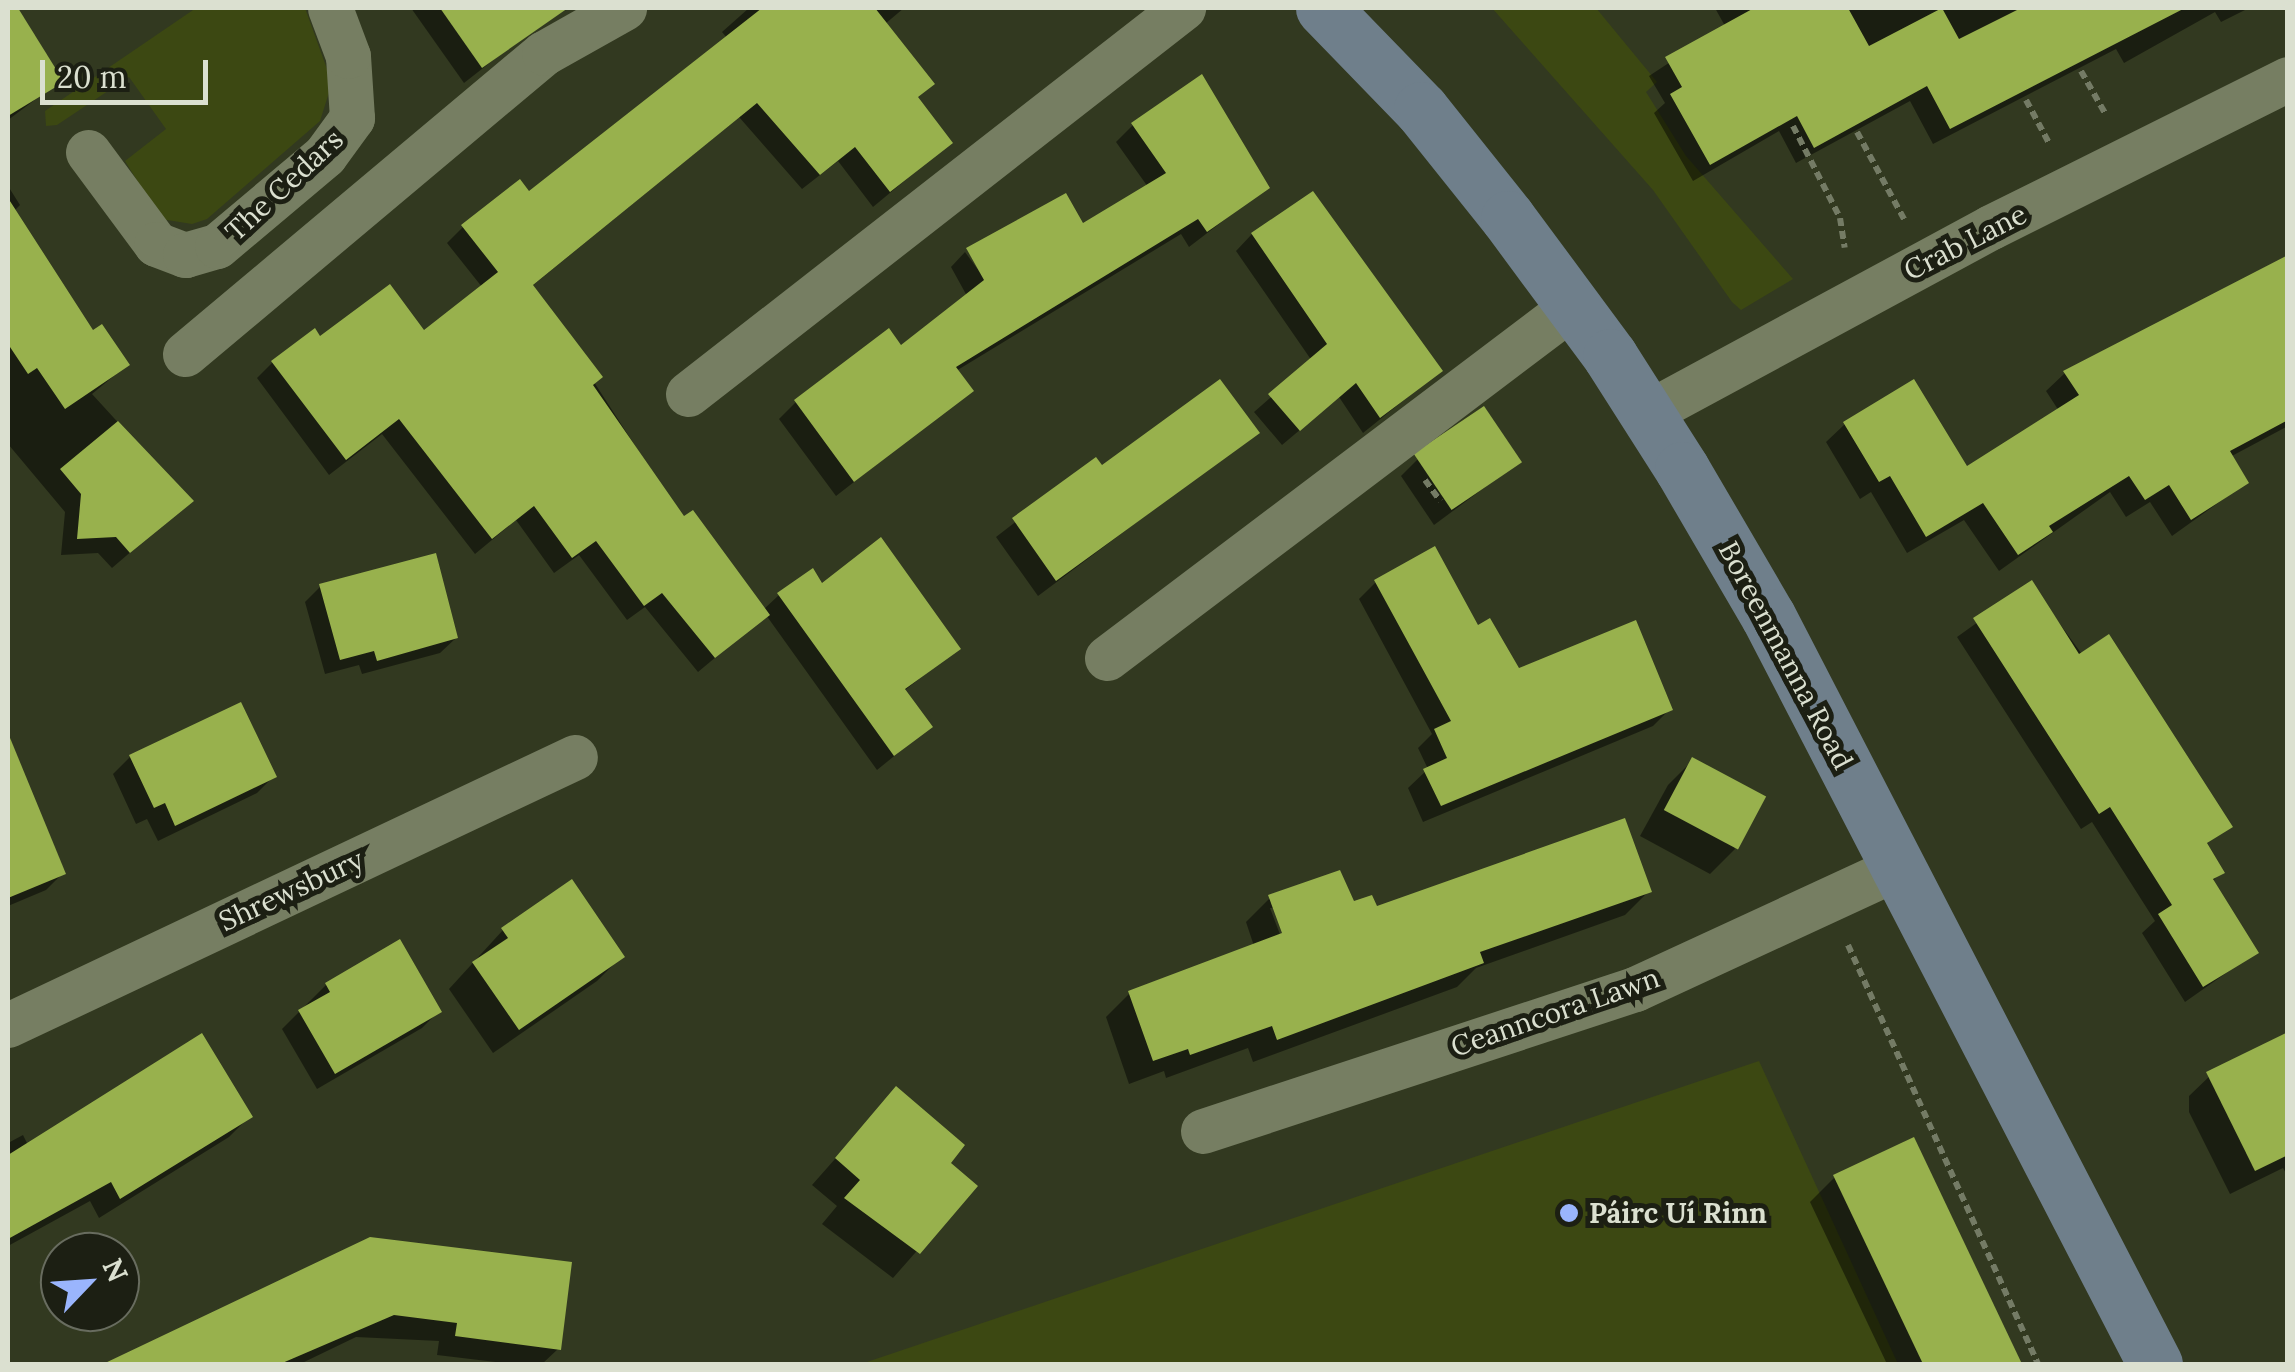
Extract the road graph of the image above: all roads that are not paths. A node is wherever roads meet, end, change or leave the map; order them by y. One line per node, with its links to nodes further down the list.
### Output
1 (330, 8): 6 (street, The Cedars)
2 (624, 8): 8 (street)
3 (1183, 8): 9 (street)
4 (1323, 8): 7 (main road, Boreenmanna Road)
5 (2288, 79): 10 (street, Crab Lane)
6 (88, 152)
7 (1574, 304): 10 (main road, Boreenmanna Road); 11 (street)
8 (184, 354)
9 (688, 394)
10 (1647, 413): 13 (main road, Boreenmanna Road)
11 (1106, 658)
12 (575, 757): 14 (street, Shrewsbury)
13 (1897, 868): 15 (street, Ceanncora Lawn); 16 (main road, Boreenmanna Road)
14 (8, 1024)
15 (1203, 1131)
16 (2155, 1364)

